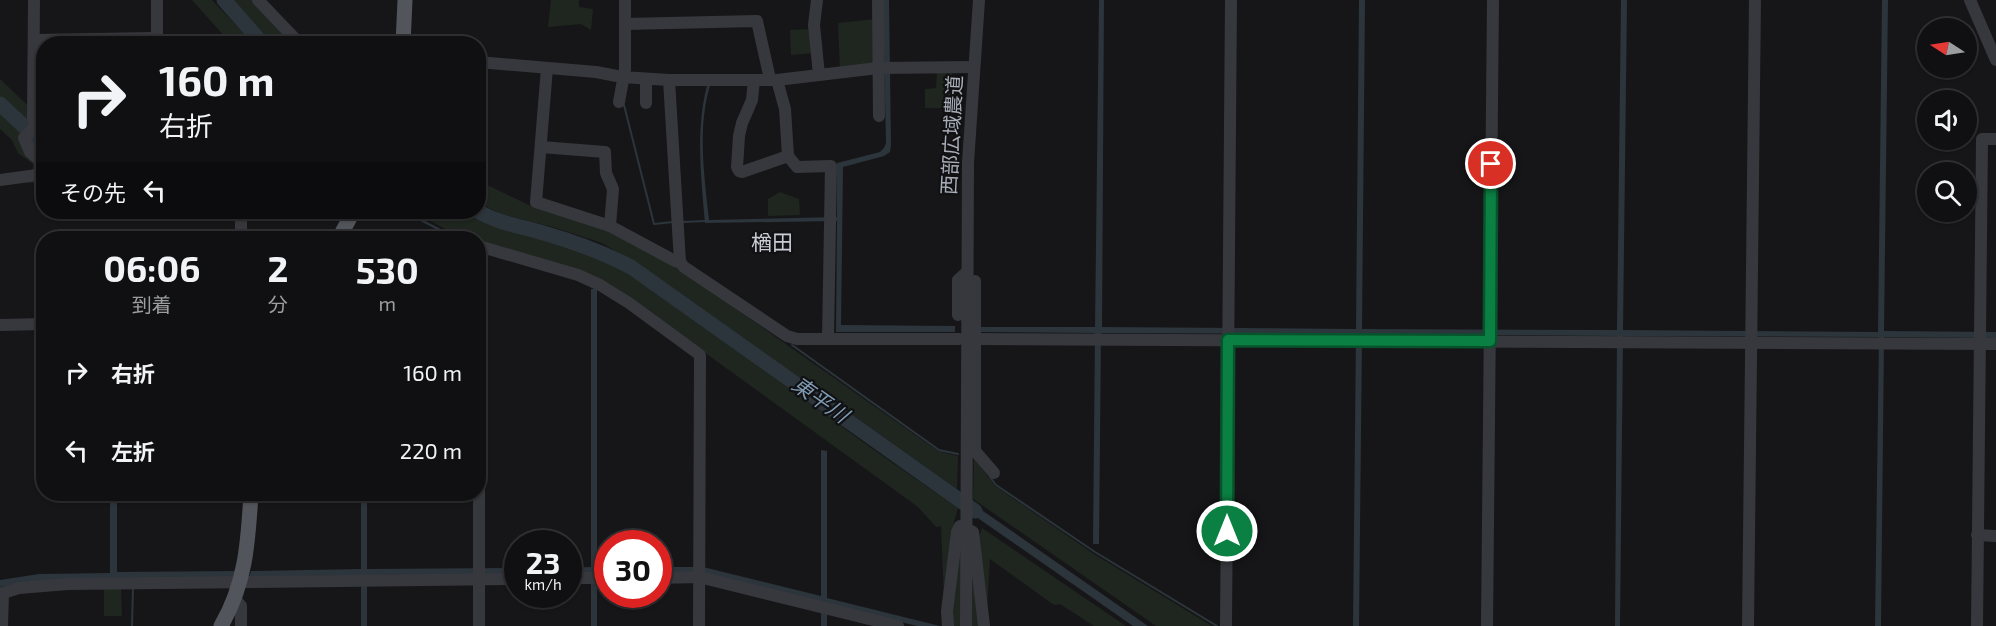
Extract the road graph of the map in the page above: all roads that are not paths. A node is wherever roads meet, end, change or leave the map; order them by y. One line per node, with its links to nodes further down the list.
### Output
1 (34, 0): 17 (street)
2 (157, 0): 14 (street)
3 (258, 0): 15 (street)
4 (405, 0): 16 (main road)
5 (625, 0): 13 (street)
6 (817, 0): 23 (street)
7 (878, 0): 22 (street)
8 (979, 0): 20 (street, 西部広域農道)
9 (1231, 0): 46 (street)
10 (1493, 0): 47 (street)
11 (1755, 0): 48 (street)
12 (1970, 0): 18 (street)
13 (625, 24): 24 (street); 28 (street)
14 (157, 36)
15 (292, 36)
16 (403, 36)
17 (34, 40): 32 (street)
18 (1996, 60)
19 (486, 63): 21 (street)
20 (974, 67): 22 (street); 43 (street, 西部広域農道)
21 (547, 68): 24 (street); 35 (street)
22 (884, 68): 23 (street); 31 (street)
23 (819, 75): 28 (street)
24 (622, 77): 25 (street); 29 (street)
25 (646, 79): 26 (street); 30 (street)
26 (669, 80): 27 (street); 42 (street)
27 (754, 80): 28 (street); 36 (street)
28 (773, 80): 36 (street)
29 (619, 102)
30 (646, 104)
31 (879, 116)
32 (36, 126)
33 (36, 126): 37 (street)
34 (1996, 139): 49 (street)
35 (540, 147): 40 (street); 40 (street)
36 (788, 156): 50 (street)
37 (36, 157)
38 (36, 175): 39 (street)
39 (0, 180)
40 (610, 226): 42 (street)
41 (486, 247): 61 (street)
42 (680, 262): 50 (street)
43 (967, 272): 51 (street); 52 (street); 58 (street, 西部広域農道)
44 (36, 324): 45 (street)
45 (0, 325)
46 (1228, 334): 47 (street); 52 (street); 77 (street)
47 (1490, 335): 48 (street); 78 (street)
48 (1750, 337): 49 (street); 79 (street)
49 (1979, 338): 53 (street); 59 (street)
50 (828, 339): 51 (street)
51 (959, 339): 54 (street)
52 (975, 339): 55 (street)
53 (1996, 344)
54 (958, 450)
55 (994, 473)
56 (250, 501): 65 (main road)
57 (480, 501): 63 (street)
58 (966, 529): 74 (street); 75 (street); 76 (street)
59 (1977, 536): 60 (street); 80 (street)
60 (1996, 536)
61 (699, 577): 62 (street); 72 (street); 73 (street)
62 (672, 578)
63 (479, 579): 64 (street); 65 (street); 71 (street)
64 (504, 579)
65 (241, 581): 66 (street); 67 (main road)
66 (2, 593): 68 (street)
67 (235, 599): 69 (main road); 70 (street)
68 (2, 626)
69 (221, 626)
70 (241, 626)
71 (479, 626)
72 (699, 626)
73 (898, 626)
74 (948, 626)
75 (966, 626)
76 (984, 626)
77 (1226, 626)
78 (1487, 626)
79 (1748, 626)
80 (1977, 626)

